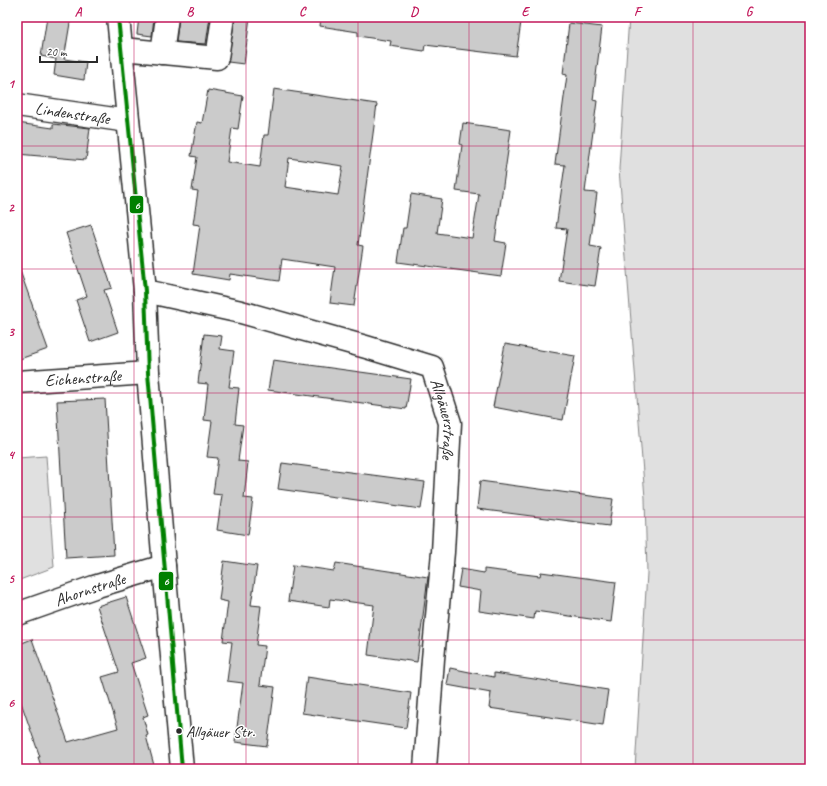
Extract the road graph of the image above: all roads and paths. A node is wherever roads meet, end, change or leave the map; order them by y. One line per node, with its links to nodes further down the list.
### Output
1 (118, 17): 4 (street)
2 (167, 17): 5 (street)
3 (223, 17): 5 (street)
4 (122, 49): 5 (street); 7 (street)
5 (162, 53)
6 (17, 104): 7 (street, Lindenstraße)
7 (128, 121): 8 (street)
8 (145, 291): 9 (street); 14 (street, Allgäuerstraße)
9 (148, 373): 10 (street, Eichenstraße); 11 (street)
10 (17, 382)
11 (164, 566): 12 (street, Ahornstraße); 13 (street)
12 (17, 614)
13 (182, 769)
14 (425, 769)

